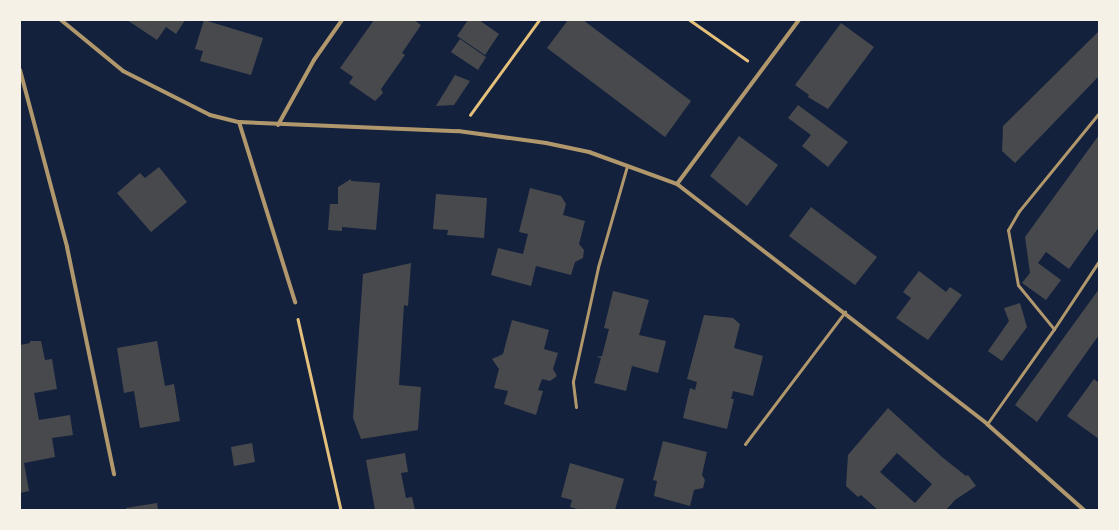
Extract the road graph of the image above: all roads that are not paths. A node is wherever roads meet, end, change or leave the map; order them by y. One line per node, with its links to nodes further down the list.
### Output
1 (61, 20): 6 (street)
2 (342, 20): 7 (street)
3 (799, 20): 9 (street)
4 (20, 70): 17 (street)
5 (1099, 113): 13 (lane)
6 (239, 122): 7 (street); 11 (street)
7 (278, 125): 8 (street)
8 (627, 166): 9 (street); 14 (lane)
9 (677, 184): 12 (street)
10 (1099, 261): 13 (lane)
11 (295, 302)
12 (845, 312): 15 (street); 16 (lane)
13 (1054, 329): 15 (lane)
14 (576, 407)
15 (987, 424): 18 (street)
16 (745, 444)
17 (114, 474)
18 (1084, 510)

